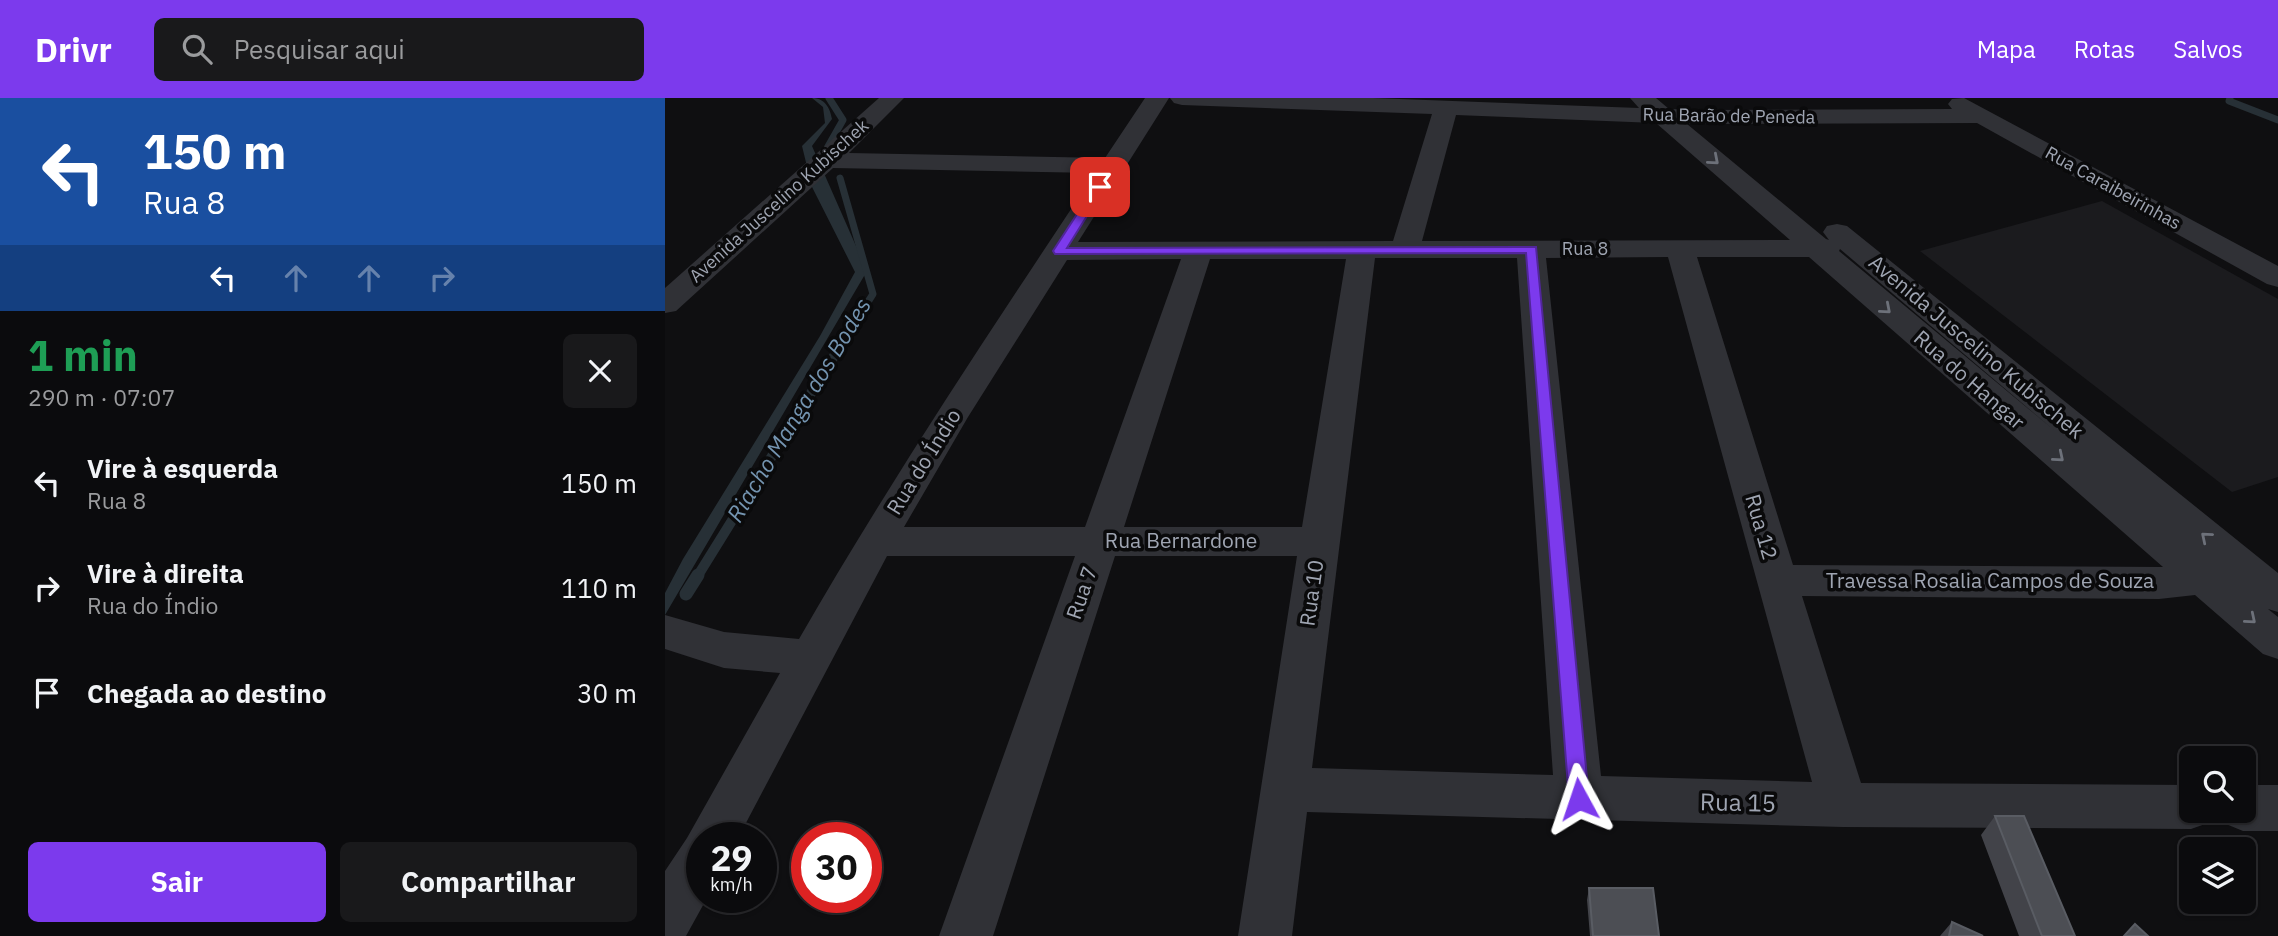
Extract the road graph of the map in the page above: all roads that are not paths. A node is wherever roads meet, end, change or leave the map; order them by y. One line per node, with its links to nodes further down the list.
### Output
1 (892, 98): 8 (street, Avenida Juscelino Kubischek)
2 (1157, 98): 9 (street, Rua do Índio)
3 (1182, 98): 6 (street, Rua Barão de Peneda)
4 (1949, 98): 7 (street, Rua Caraibeirinhas)
5 (1669, 107): 6 (street, Rua Barão de Peneda); 7 (street, Rua Barão de Peneda); 10 (street, Avenida Juscelino Kubischek); 12 (street, Rua do Hangar, one-way to 12)
6 (1446, 108): 14 (street)
7 (1983, 116): 18 (street, Rua Caraibeirinhas)
8 (827, 160): 9 (street); 19 (street, Avenida Juscelino Kubischek)
9 (1113, 166): 16 (street, Rua do Índio)
10 (1855, 247): 12 (street, Rua 8); 25 (street, Avenida Juscelino Kubischek, one-way to 10)
11 (1680, 249): 12 (street, Rua 8); 15 (street, Rua 8); 24 (street, Rua 12)
12 (1817, 249): 23 (street, Rua do Hangar, one-way to 23)
13 (1199, 250): 16 (street, Rua 8); 17 (street, Rua 8); 20 (street, Rua 7)
14 (1405, 250): 15 (street, Rua 8); 17 (street, Rua 8)
15 (1531, 250): 30 (street)
16 (1059, 251): 22 (street, Rua do Índio)
17 (1363, 251): 21 (street, Rua 10)
18 (2278, 278)
19 (665, 304)
20 (1100, 541): 21 (street, Rua Bernardone); 22 (street, Rua Bernardone); 38 (street, Rua 7)
21 (1319, 541): 29 (street, Rua 10)
22 (875, 542): 28 (street, Rua do Índio)
23 (2204, 579): 24 (street, Travessa Rosalia Campos de Souza); 25 (street, Travessa Rosalia Campos de Souza); 27 (street, Rua do Hangar, one-way to 27)
24 (1777, 580): 31 (street, Rua 12)
25 (2263, 584)
26 (665, 632): 28 (street)
27 (2278, 642)
28 (811, 658): 35 (street, Rua do Índio)
29 (1285, 789): 30 (street, Rua 15); 39 (street, Rua 10)
30 (1579, 799): 31 (street, Rua 15)
31 (1843, 805): 32 (street, Rua 15)
32 (2179, 807)
33 (2256, 808): 34 (street)
34 (2278, 808)
35 (721, 822)
36 (686, 885): 37 (street)
37 (665, 922)
38 (966, 936)
39 (1265, 936)

